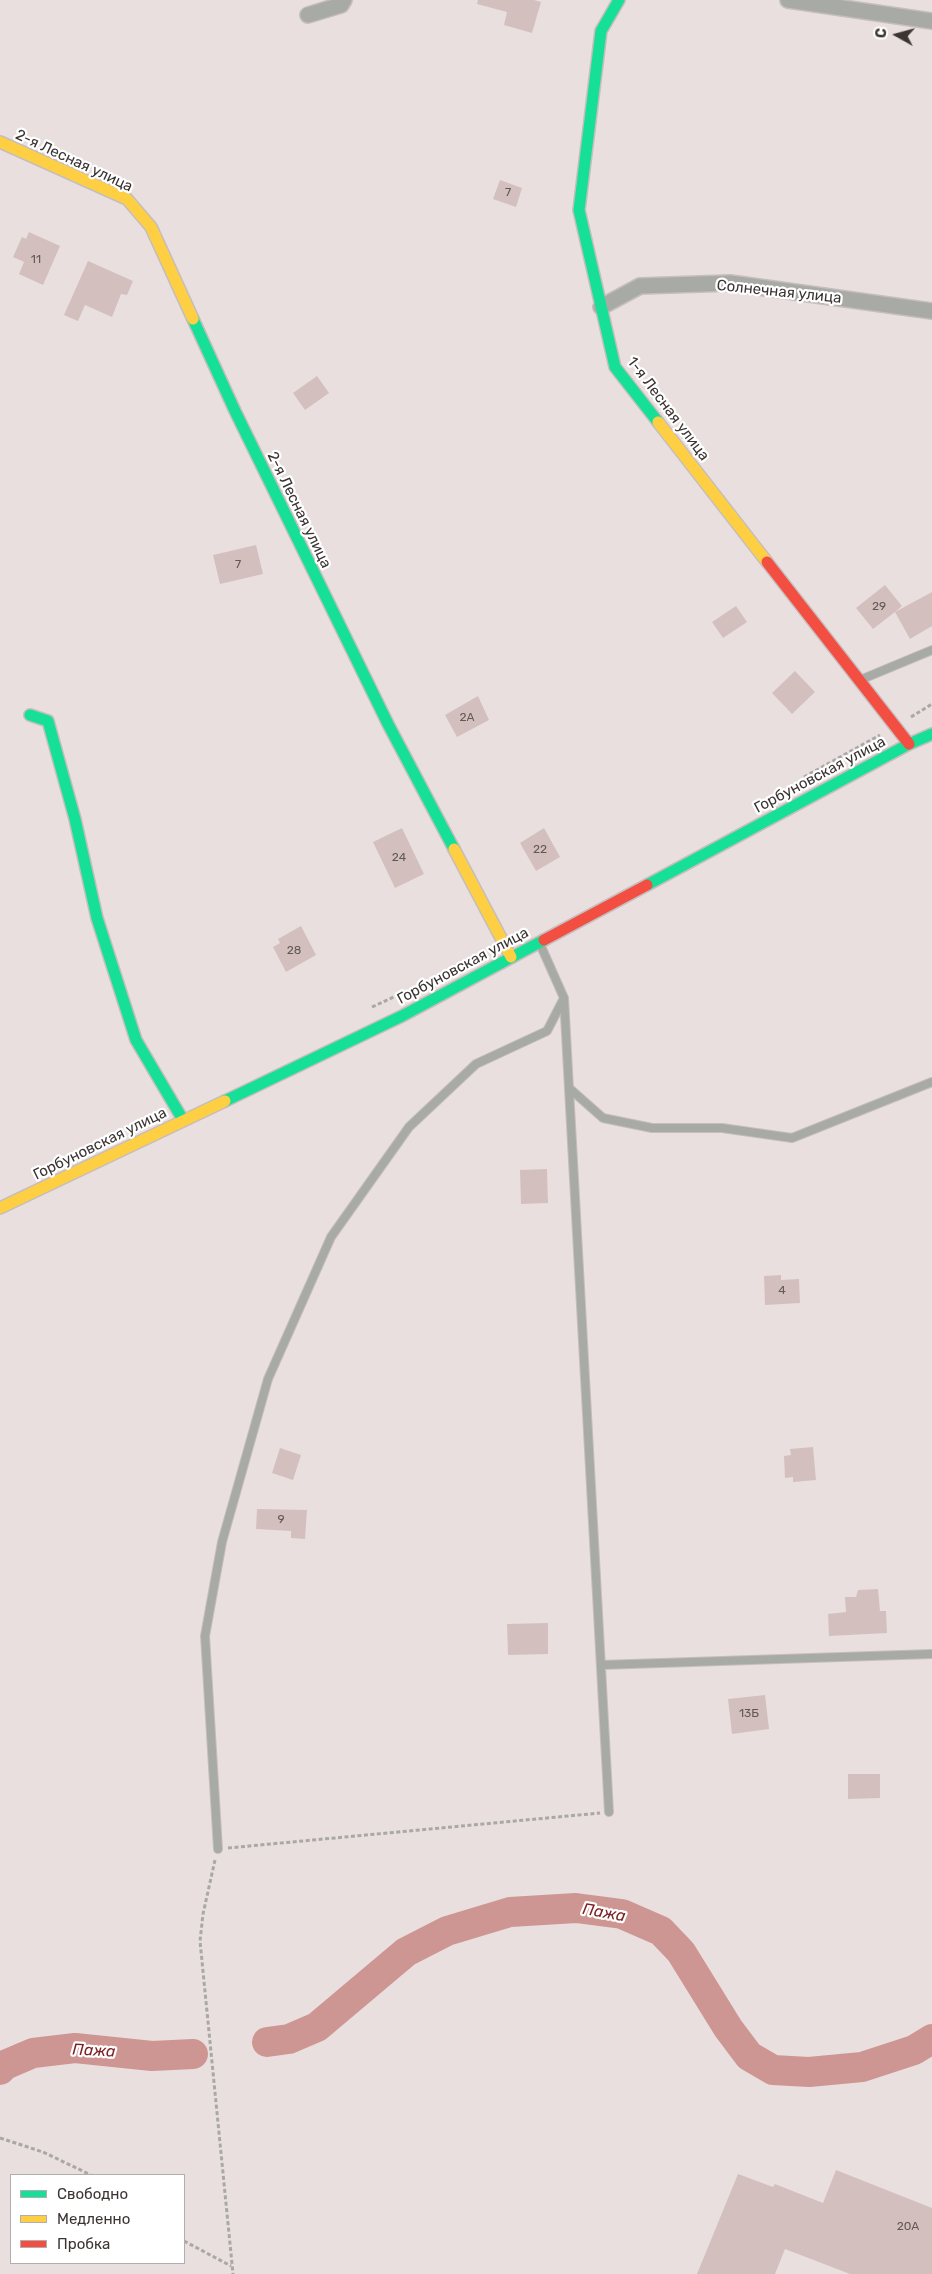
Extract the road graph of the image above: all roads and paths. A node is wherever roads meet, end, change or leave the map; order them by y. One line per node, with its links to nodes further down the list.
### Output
1 (344, 0): 4 (street)
2 (788, 0): 5 (street)
3 (613, 2): 7 (street, 1-я Лесная улица)
4 (308, 14)
5 (932, 21)
6 (0, 142): 18 (street, 2-я Лесная улица)
7 (601, 307): 8 (street, Солнечная улица); 10 (street, 1-я Лесная улица)
8 (932, 311)
9 (932, 650): 10 (lane)
10 (860, 680): 13 (street, 1-я Лесная улица)
11 (932, 704): 13 (path)
12 (30, 715): 24 (street)
13 (896, 726): 15 (street, 1-я Лесная улица); 16 (path)
14 (932, 734): 15 (street, Горбуновская улица)
15 (909, 744): 17 (street, Горбуновская улица)
16 (800, 779)
17 (539, 942): 18 (street, Горбуновская улица); 20 (lane)
18 (511, 958): 24 (street, Горбуновская улица)
19 (402, 993): 21 (path)
20 (564, 998): 23 (lane); 29 (lane)
21 (367, 1010)
22 (932, 1082): 23 (lane)
23 (570, 1088): 27 (lane)
24 (183, 1120): 25 (street, Горбуновская улица)
25 (0, 1208)
26 (931, 1654): 27 (lane)
27 (601, 1665): 28 (lane)
28 (610, 1812): 29 (path)
29 (218, 1849): 33 (path)
30 (0, 2138): 31 (path)
31 (89, 2174)
32 (185, 2242): 33 (path)
33 (231, 2266): 34 (path)
34 (233, 2274)

